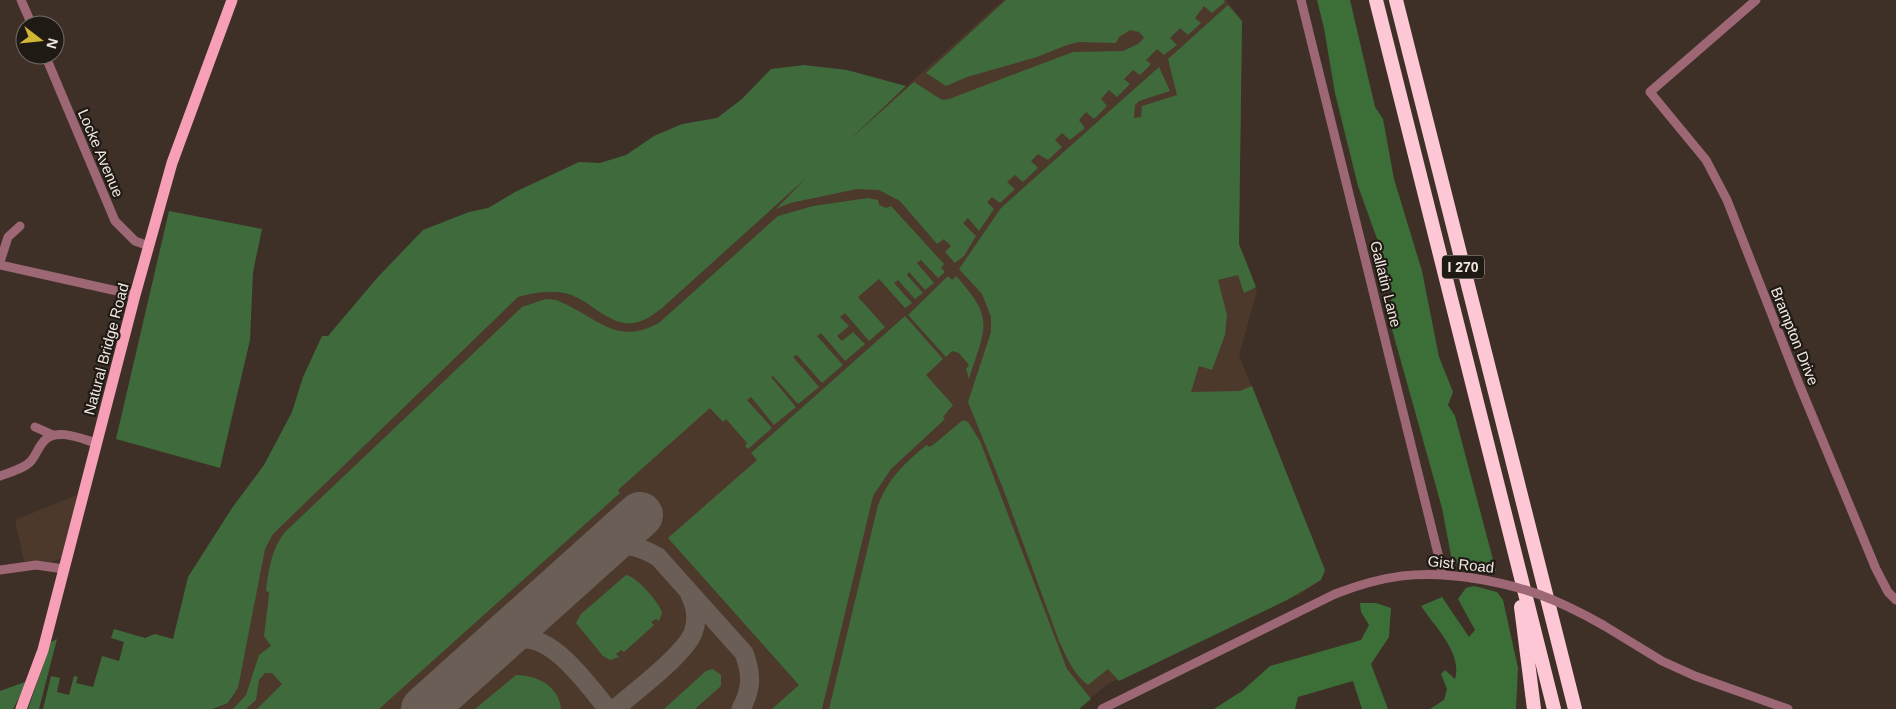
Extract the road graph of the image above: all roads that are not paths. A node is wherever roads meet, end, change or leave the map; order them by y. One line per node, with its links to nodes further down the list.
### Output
1 (21, 0): 7 (street)
2 (232, 0): 10 (main road, Natural Bridge Road)
3 (1301, 0): 20 (street, Gallatin Lane)
4 (1376, 0): 17 (highway, I 270)
5 (1396, 0): 27 (highway, I 270)
6 (1756, 0): 21 (street, Brampton Drive)
7 (28, 15)
8 (49, 65): 10 (street, Locke Avenue)
9 (20, 226): 11 (street)
10 (149, 246): 12 (main road, Natural Bridge Road)
11 (0, 264): 12 (street)
12 (135, 295): 15 (main road, Natural Bridge Road)
13 (35, 427): 14 (street)
14 (54, 435): 15 (street); 16 (street)
15 (96, 443): 18 (main road, Natural Bridge Road)
16 (0, 476)
17 (1516, 559): 25 (highway); 26 (highway, I 270)
18 (64, 569): 19 (street); 23 (main road, Natural Bridge Road)
19 (0, 570)
20 (1443, 574): 22 (street, Gist Road); 28 (street, Gist Road, bridge)
21 (1896, 600)
22 (1117, 705): 24 (street, Gist Road)
23 (21, 709)
24 (1102, 709)
25 (1534, 709)
26 (1554, 709)
27 (1574, 709)
28 (1788, 709)

